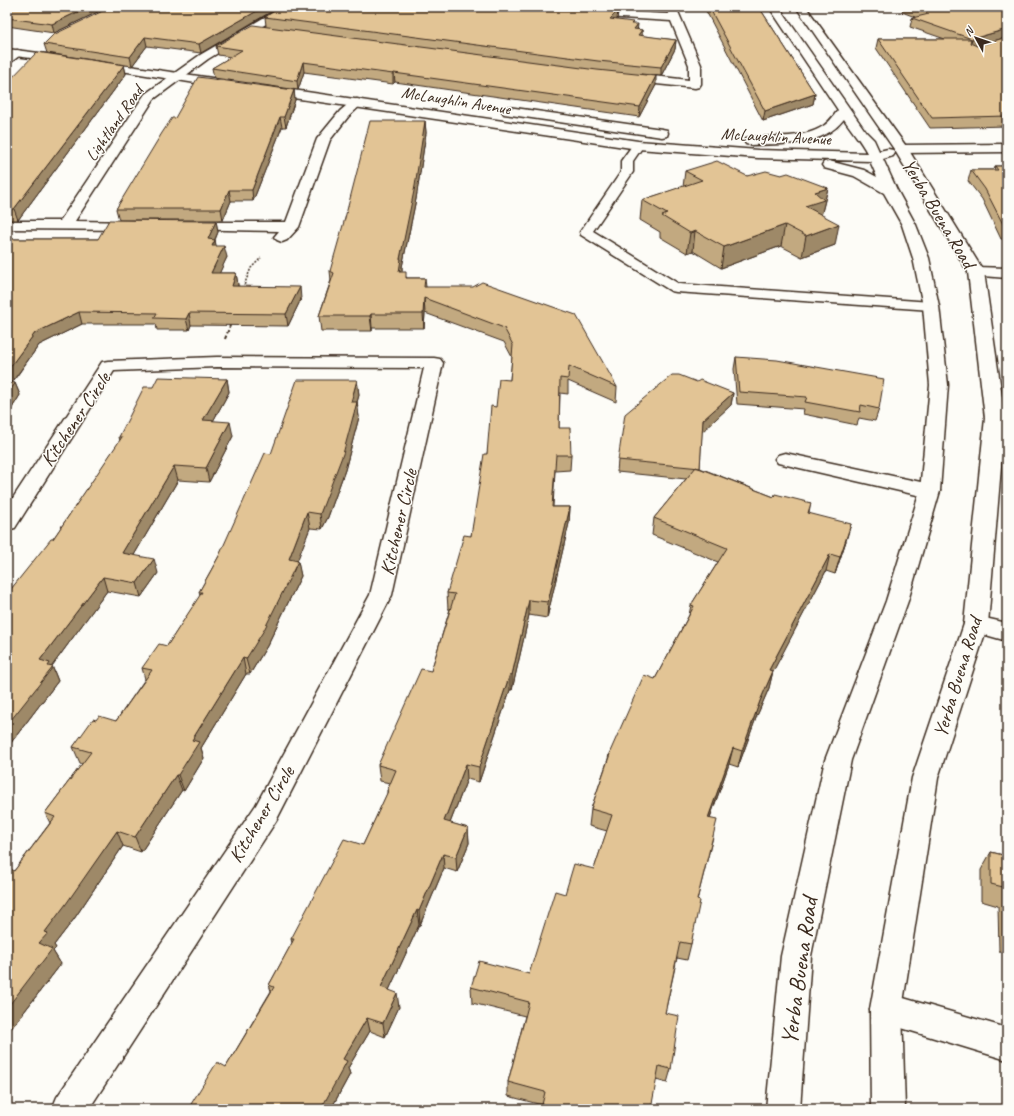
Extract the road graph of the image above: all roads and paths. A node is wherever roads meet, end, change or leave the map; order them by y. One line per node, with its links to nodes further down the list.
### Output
1 (289, 7): 7 (main road, Lightland Road)
2 (541, 7): 6 (main road)
3 (670, 7): 6 (main road)
4 (774, 7): 20 (main road, Yerba Buena Road)
5 (801, 7): 29 (main road, Yerba Buena Road)
6 (676, 18): 15 (main road)
7 (253, 29): 8 (main road); 12 (main road, Lightland Road)
8 (270, 31)
9 (12, 52): 10 (main road); 14 (main road)
10 (7, 60)
11 (177, 63): 12 (main road)
12 (192, 66): 13 (main road); 14 (main road, Lightland Road)
13 (207, 68)
14 (175, 76): 16 (main road); 34 (main road, Lightland Road)
15 (612, 76)
16 (238, 86)
17 (254, 88): 18 (main road, McLaughlin Avenue)
18 (357, 103): 27 (main road, McLaughlin Avenue); 37 (main road)
19 (494, 109): 21 (main road, McLaughlin Avenue)
20 (844, 111): 23 (main road); 26 (main road, Yerba Buena Road)
21 (675, 134)
22 (738, 140): 23 (main road, McLaughlin Avenue)
23 (752, 141): 24 (main road, McLaughlin Avenue)
24 (828, 142)
25 (850, 142): 26 (main road, McLaughlin Avenue)
26 (869, 143): 29 (main road, McLaughlin Avenue); 31 (main road, Yerba Buena Road)
27 (638, 145): 30 (main road, McLaughlin Avenue); 43 (lane)
28 (1007, 148): 29 (main road, McLaughlin Avenue)
29 (901, 149): 31 (main road, McLaughlin Avenue); 40 (main road, Yerba Buena Road)
30 (758, 154): 31 (main road, McLaughlin Avenue); 32 (main road)
31 (875, 157): 32 (main road, Yerba Buena Road)
32 (890, 190): 43 (main road, Yerba Buena Road)
33 (7, 225): 34 (main road)
34 (65, 225): 35 (main road)
35 (151, 226)
36 (175, 226): 37 (main road)
37 (292, 227): 38 (main road)
38 (277, 242)
39 (260, 258): 42 (path)
40 (976, 272): 41 (main road); 46 (main road, Yerba Buena Road)
41 (1007, 273)
42 (243, 289)
43 (931, 306): 48 (main road, Yerba Buena Road)
44 (233, 317): 45 (path)
45 (223, 346)
46 (1001, 419): 50 (main road, Yerba Buena Road)
47 (785, 459): 48 (main road)
48 (930, 491): 55 (main road, Yerba Buena Road)
49 (7, 523): 54 (main road, Kitchener Circle)
50 (976, 624): 51 (main road); 52 (main road, Yerba Buena Road)
51 (1007, 632)
52 (886, 1008): 53 (main road); 56 (main road, Yerba Buena Road)
53 (1007, 1044)
54 (68, 1109)
55 (783, 1109)
56 (888, 1109)

